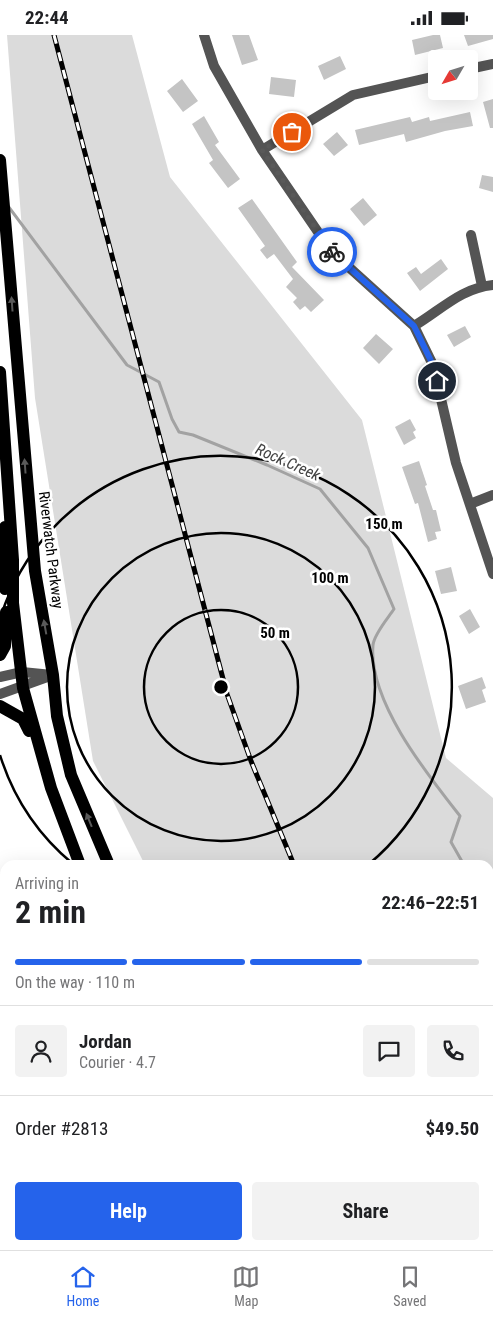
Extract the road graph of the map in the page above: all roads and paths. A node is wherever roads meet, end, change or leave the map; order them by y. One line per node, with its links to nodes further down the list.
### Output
1 (204, 35): 5 (street)
2 (493, 64): 3 (street)
3 (478, 67)
4 (428, 78): 5 (street)
5 (262, 150): 10 (street)
6 (0, 160): 18 (main road, Riverwatch Parkway, one-way to 6)
7 (471, 235): 9 (street)
8 (493, 285): 9 (street)
9 (482, 286): 10 (street)
10 (414, 326): 14 (street)
11 (0, 372): 12 (main road)
12 (8, 495): 16 (main road); 17 (main road)
13 (493, 495): 14 (street)
14 (470, 504): 15 (street)
15 (493, 574)
16 (0, 655)
17 (22, 672): 18 (street); 19 (street); 20 (main road)
18 (54, 675): 20 (street); 25 (main road, Riverwatch Parkway, one-way to 18)
19 (0, 677)
20 (23, 688): 21 (street); 23 (main road)
21 (0, 695)
22 (0, 706): 23 (main road)
23 (40, 753): 24 (main road)
24 (78, 860)
25 (107, 860)

